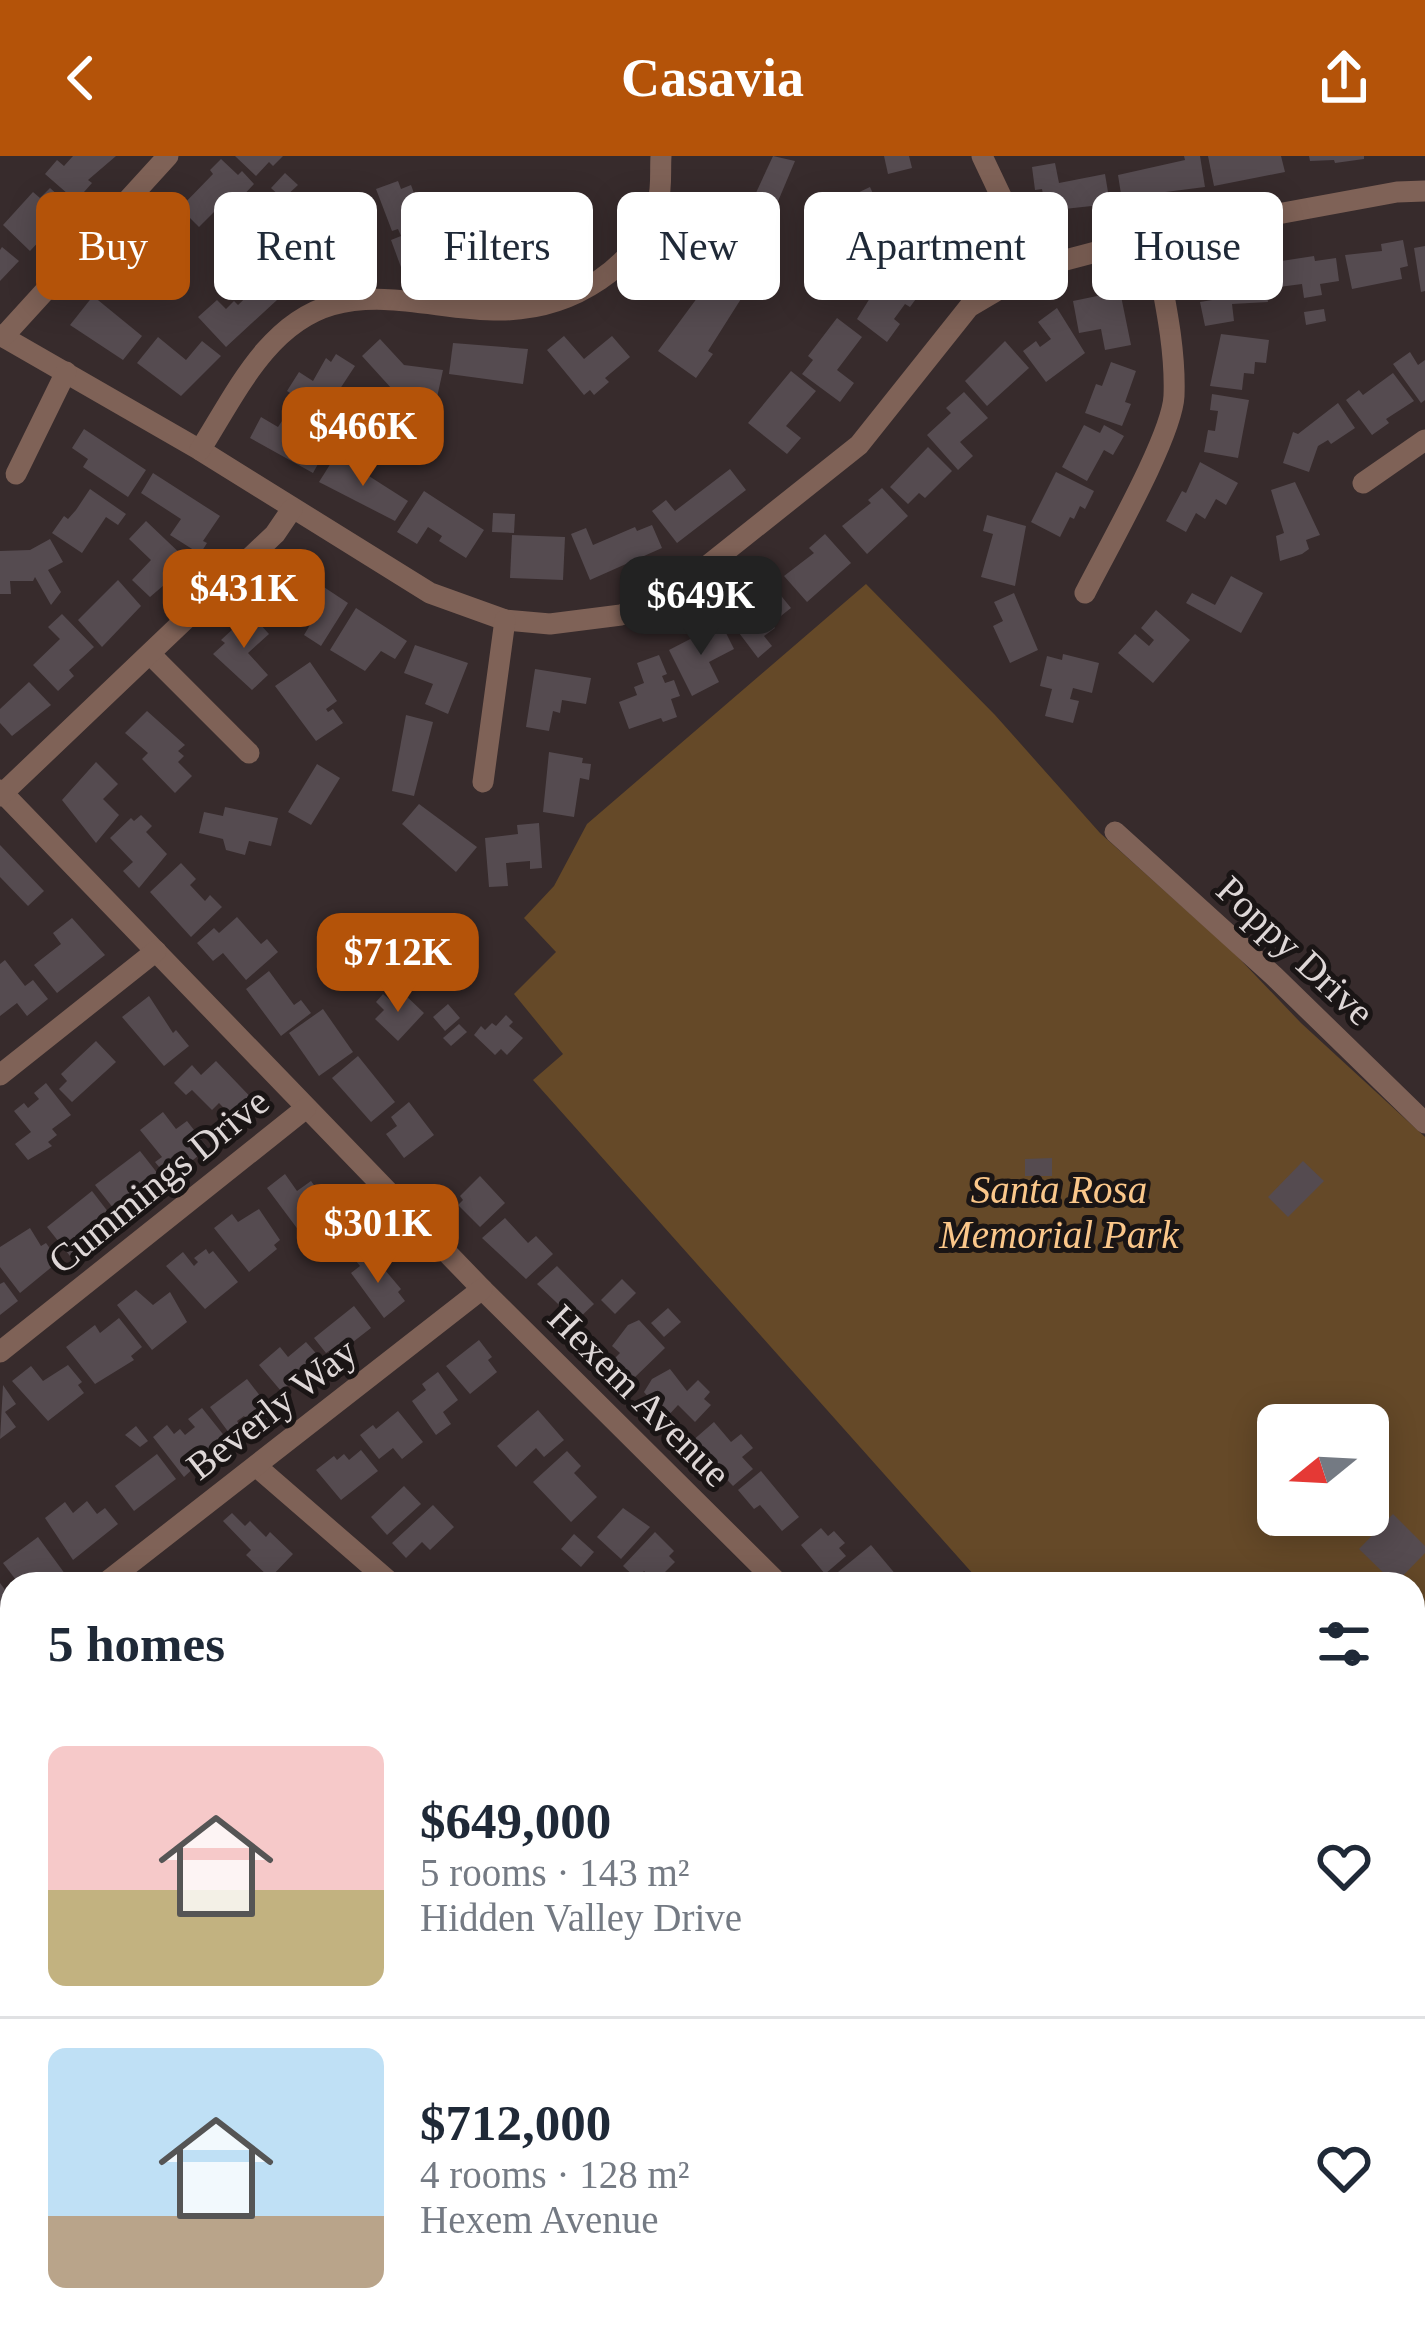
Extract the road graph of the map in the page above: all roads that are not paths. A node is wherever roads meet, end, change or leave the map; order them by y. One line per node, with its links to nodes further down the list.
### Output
1 (168, 156): 9 (street)
2 (661, 156): 12 (street)
3 (982, 156): 5 (street)
4 (1425, 190): 6 (street)
5 (999, 192)
6 (1283, 214)
7 (981, 300): 17 (street)
8 (1164, 300): 16 (street)
9 (2, 336): 10 (street)
10 (66, 372): 12 (street); 13 (street)
11 (1425, 440): 14 (street)
12 (200, 450): 15 (street)
13 (16, 474)
14 (1363, 483)
15 (292, 509): 17 (street); 18 (street)
16 (1085, 593)
17 (505, 620): 20 (street)
18 (151, 655): 19 (street); 21 (street)
19 (249, 753)
20 (483, 782)
21 (1, 793): 23 (street, Hexem Avenue)
22 (1114, 832): 26 (street, Poppy Drive)
23 (157, 951): 24 (street); 25 (street, Hexem Avenue)
24 (0, 1075)
25 (305, 1108): 27 (street, Hexem Avenue); 28 (street, Cummings Drive)
26 (1425, 1123)
27 (482, 1288): 29 (street, Beverly Way); 32 (street, Hexem Avenue)
28 (0, 1352)
29 (256, 1466): 30 (street, Beverly Way); 31 (street)
30 (119, 1572)
31 (378, 1572)
32 (767, 1572)

